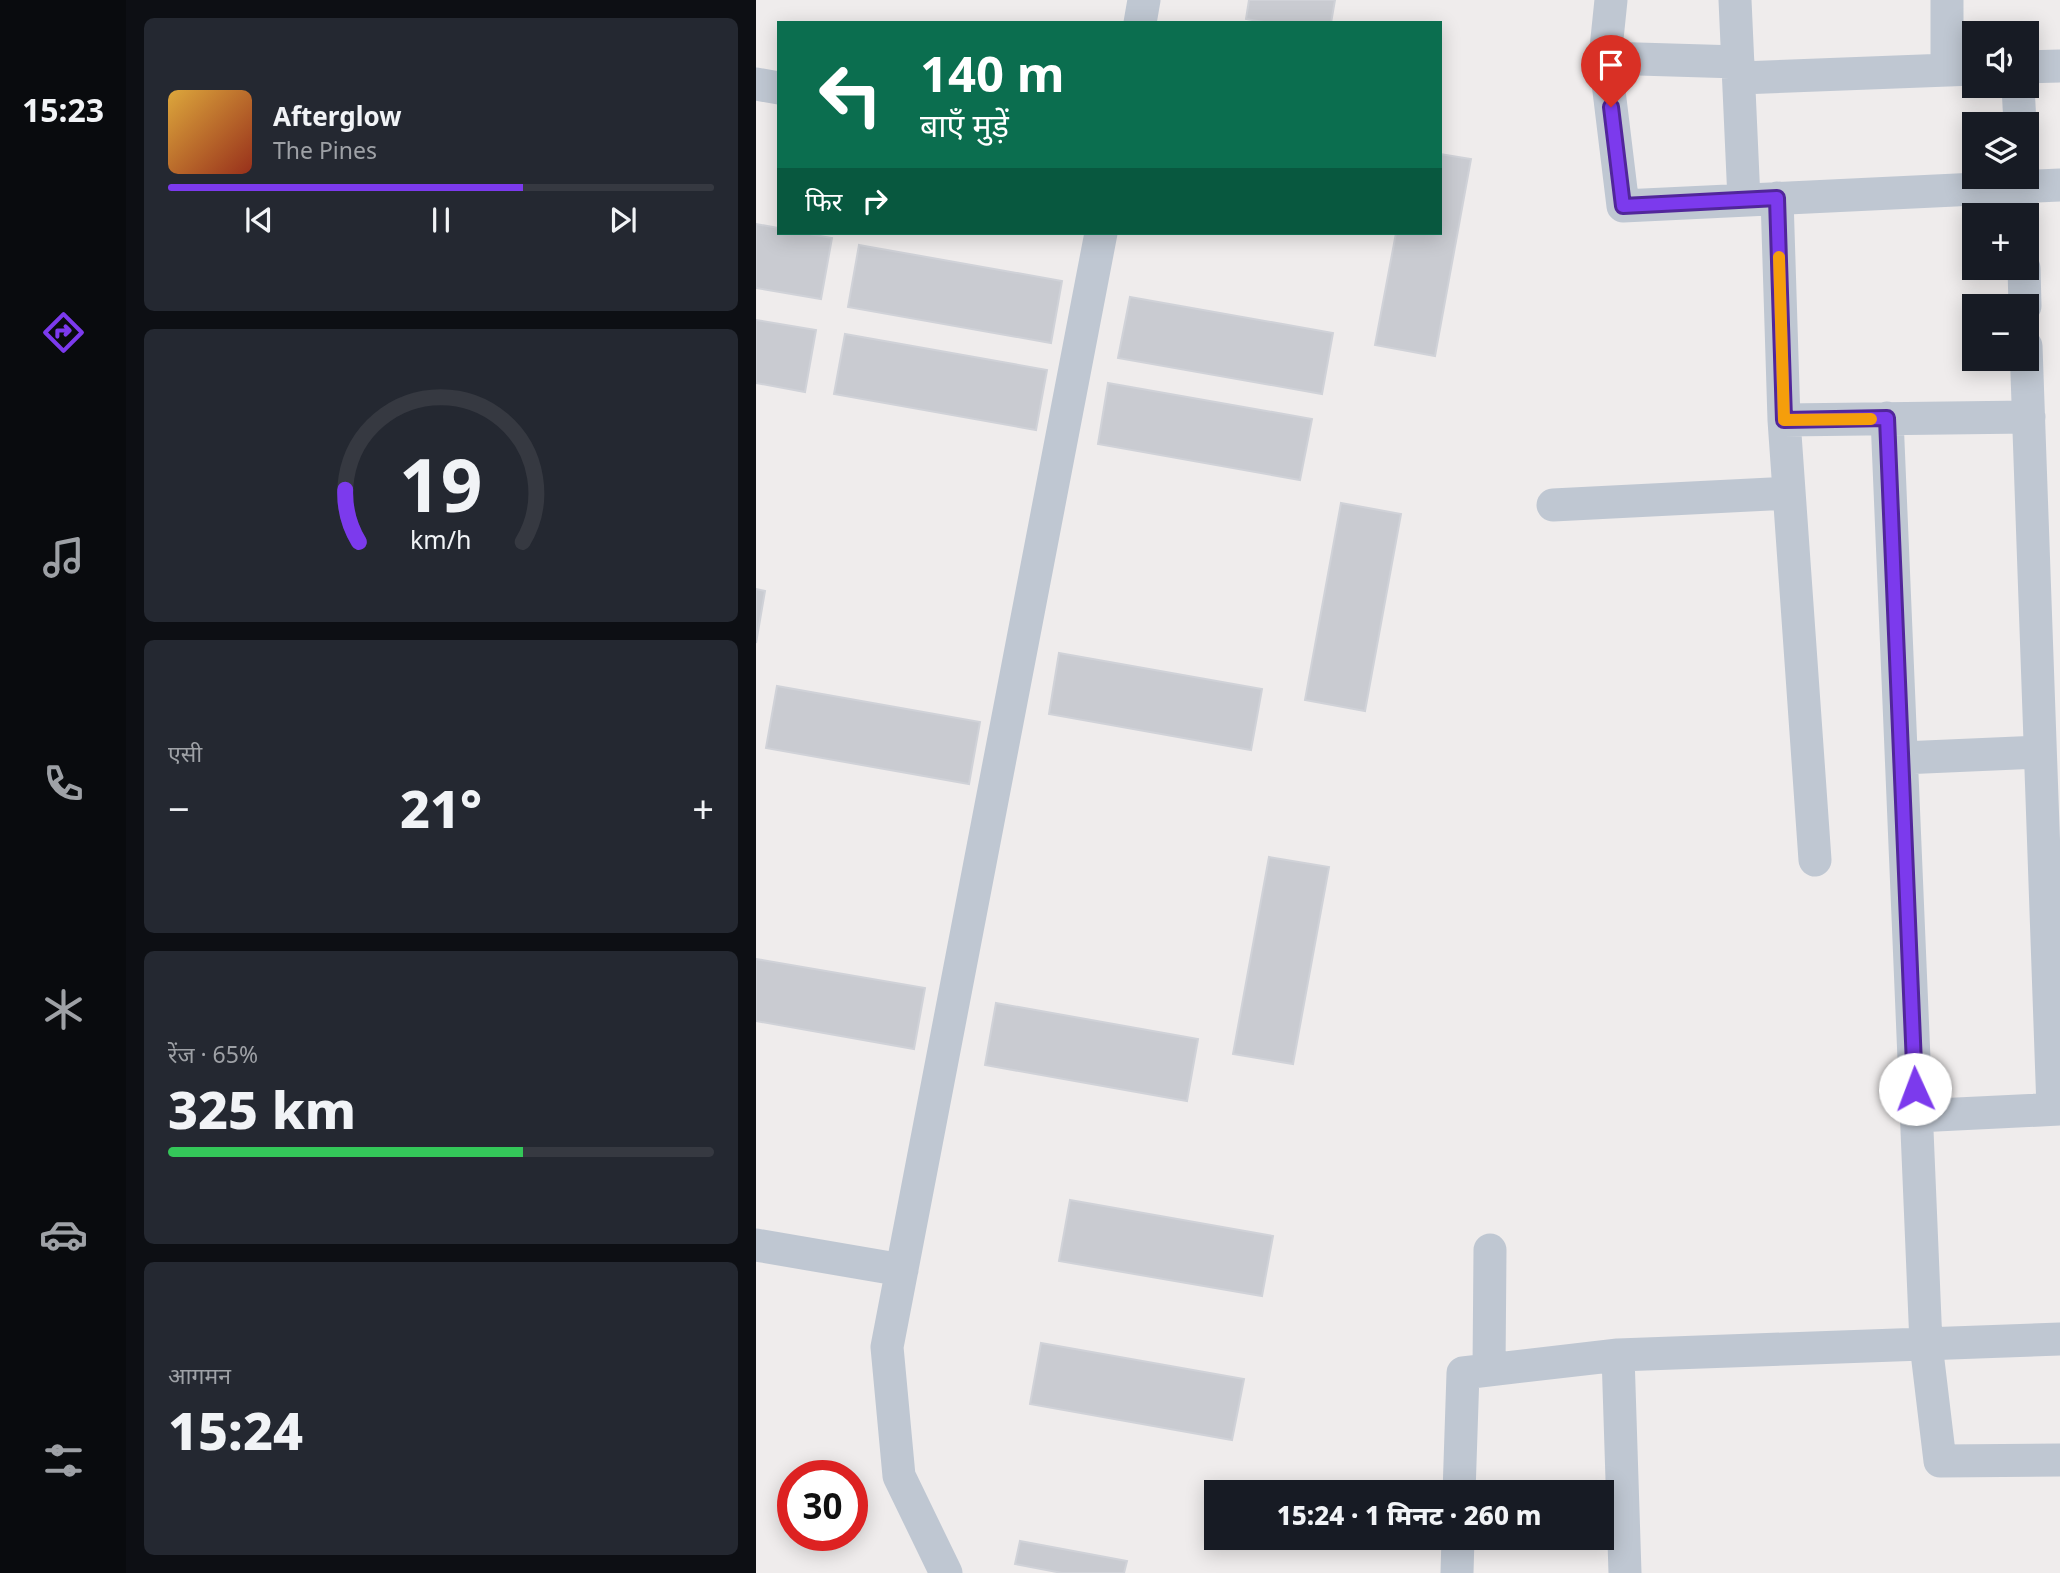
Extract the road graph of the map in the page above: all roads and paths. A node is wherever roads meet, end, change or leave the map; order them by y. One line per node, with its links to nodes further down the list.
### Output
1 (1144, 0): 5 (street)
2 (1611, 0): 6 (street)
3 (1735, 0): 10 (street)
4 (1947, 0): 9 (street)
5 (1140, 21)
6 (1605, 58): 10 (street); 16 (street)
7 (2060, 66): 8 (street)
8 (2039, 67)
9 (1961, 69): 10 (street)
10 (1739, 70): 16 (street)
11 (756, 83): 12 (street)
12 (777, 88)
13 (2060, 185): 14 (street)
14 (2022, 193): 15 (street)
15 (1777, 198): 16 (street); 21 (street)
16 (1744, 200)
17 (1101, 235): 32 (street)
18 (2027, 371): 19 (street)
19 (2029, 417): 20 (street); 24 (street)
20 (1887, 418): 21 (street); 26 (street)
21 (1784, 420): 22 (street)
22 (1789, 493): 23 (street); 27 (street)
23 (1553, 505)
24 (2047, 557): 25 (street)
25 (2040, 752): 26 (street); 28 (street)
26 (1902, 758): 29 (street)
27 (1815, 860)
28 (2056, 1109): 29 (street)
29 (1916, 1116): 34 (street)
30 (756, 1245): 32 (street)
31 (1490, 1250): 36 (street)
32 (902, 1270): 40 (street)
33 (2060, 1339): 34 (street)
34 (1926, 1344): 35 (street); 37 (street)
35 (1618, 1355): 36 (street); 42 (street)
36 (1489, 1370): 38 (street)
37 (2060, 1460)
38 (1459, 1480)
39 (1458, 1550): 41 (street)
40 (946, 1573)
41 (1457, 1573)
42 (1625, 1573)

